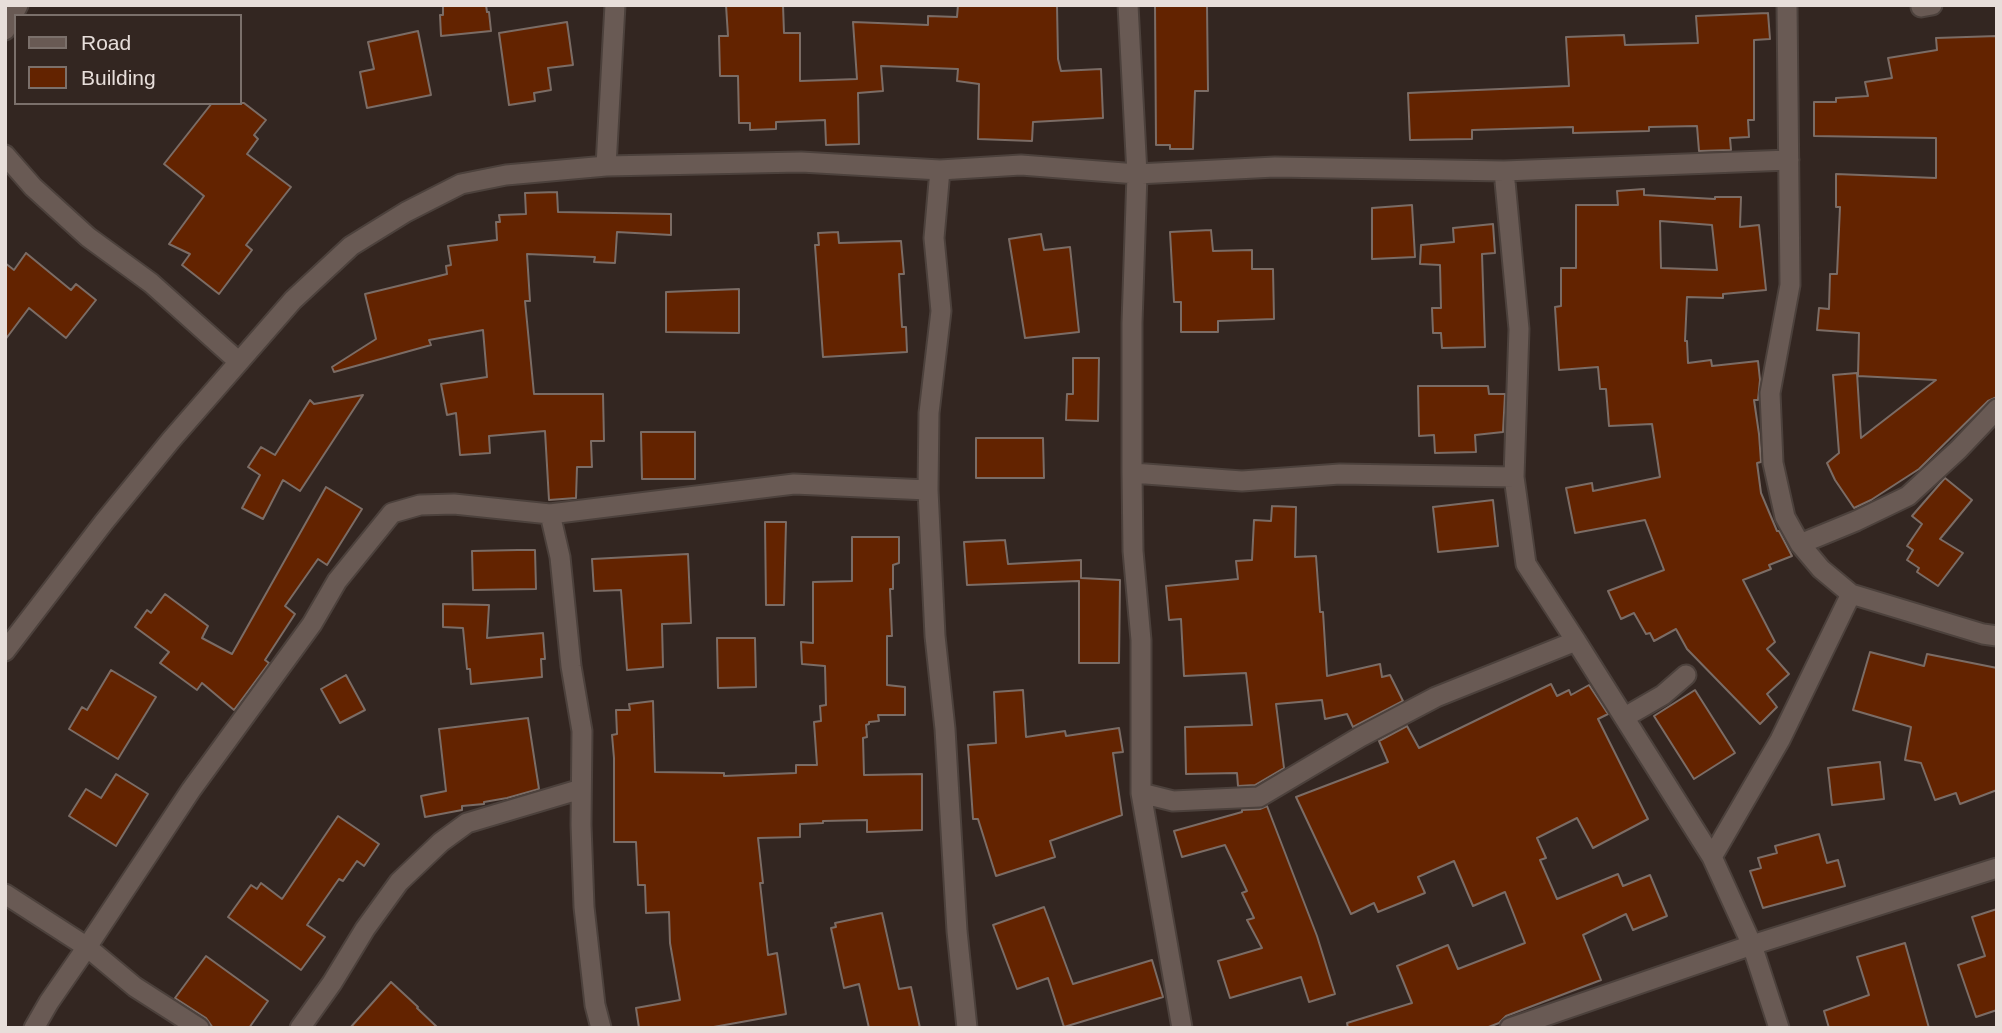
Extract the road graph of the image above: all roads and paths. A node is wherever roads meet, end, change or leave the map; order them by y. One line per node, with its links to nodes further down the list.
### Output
1 (18, 5): 5 (street)
2 (615, 5): 8 (street)
3 (1128, 5): 11 (street)
4 (1787, 5): 7 (street)
5 (5, 30)
6 (5, 155): 12 (street)
7 (1789, 160): 10 (street); 18 (street)
8 (606, 166): 9 (street); 12 (street)
9 (940, 170): 11 (street); 16 (street)
10 (1504, 171): 11 (street); 15 (street)
11 (1137, 174): 14 (street)
12 (239, 362): 22 (street)
13 (1997, 409): 18 (street)
14 (1132, 473): 15 (street); 26 (street)
15 (1514, 477): 21 (street)
16 (928, 490): 17 (street); 36 (street)
17 (550, 514): 25 (street); 31 (street)
18 (1800, 544): 19 (street)
19 (1851, 594): 20 (street); 27 (street)
20 (1997, 636)
21 (1576, 641): 24 (street); 26 (street)
22 (5, 651)
23 (1686, 675): 24 (street)
24 (1625, 717): 27 (street)
25 (581, 789): 34 (street); 35 (street)
26 (1141, 793): 37 (street)
27 (1712, 857): 30 (street)
28 (1997, 868): 30 (street)
29 (5, 894): 31 (street)
30 (1752, 945): 38 (street); 39 (street)
31 (87, 947): 32 (street); 33 (street)
32 (34, 1028)
33 (199, 1028)
34 (300, 1028)
35 (601, 1028)
36 (967, 1028)
37 (1182, 1028)
38 (1510, 1028)
39 (1779, 1028)

